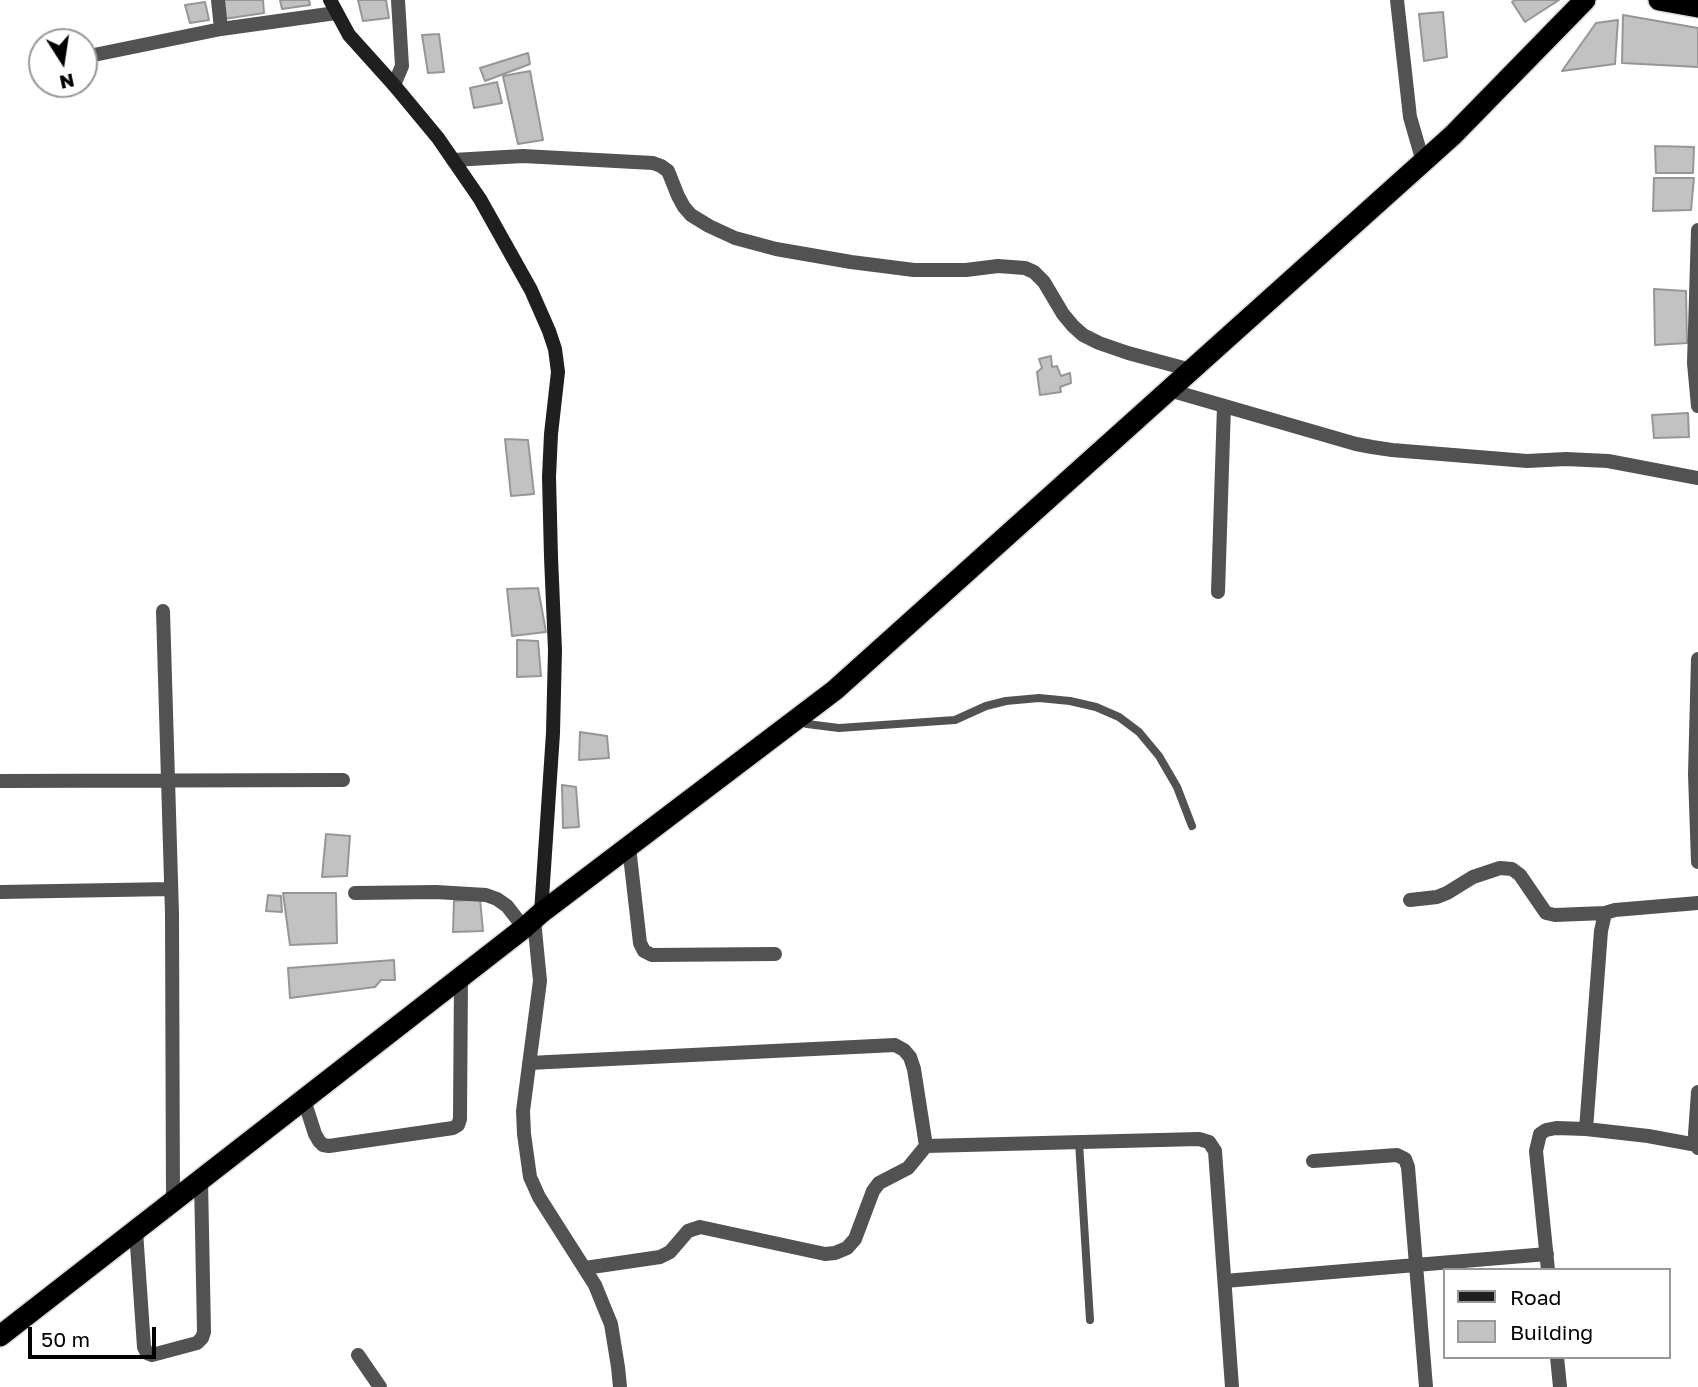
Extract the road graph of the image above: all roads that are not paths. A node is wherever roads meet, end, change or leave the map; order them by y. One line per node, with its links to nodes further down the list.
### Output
1 (218, 0): 8 (street)
2 (398, 0): 10 (street)
3 (1397, 0): 12 (street)
4 (1585, 0): 12 (highway)
5 (1659, 0): 7 (highway)
6 (333, 7): 8 (street); 10 (main road)
7 (1698, 7)
8 (221, 29): 9 (street)
9 (98, 54)
10 (394, 85): 11 (main road)
11 (453, 160): 14 (street); 35 (main road)
12 (1423, 162): 14 (highway)
13 (1698, 230): 17 (street)
14 (1191, 370): 15 (highway)
15 (1169, 390): 16 (street); 22 (highway)
16 (1224, 406): 18 (street); 19 (street)
17 (1698, 406)
18 (1698, 478)
19 (1218, 592)
20 (163, 611): 23 (street)
21 (1698, 659): 28 (street)
22 (796, 719): 26 (lane); 27 (highway)
23 (168, 780): 24 (street); 25 (street); 29 (street)
24 (343, 780)
25 (0, 781)
26 (1192, 826)
27 (629, 846): 35 (highway); 36 (street)
28 (1698, 862)
29 (171, 889): 30 (street); 47 (street)
30 (0, 892)
31 (355, 893): 35 (street)
32 (1410, 900): 34 (street)
33 (1698, 903): 34 (street)
34 (1605, 913): 41 (street)
35 (533, 920): 37 (highway); 38 (street)
36 (775, 954)
37 (461, 977): 40 (highway); 40 (street)
38 (529, 1063): 43 (street); 51 (street)
39 (1698, 1092): 44 (street)
40 (304, 1100): 46 (highway)
41 (1586, 1129): 44 (street); 49 (street)
42 (1079, 1142): 43 (street); 53 (street); 54 (lane)
43 (926, 1146): 51 (street)
44 (1697, 1147)
45 (1313, 1161): 50 (street)
46 (201, 1180): 47 (highway); 48 (street)
47 (173, 1202): 48 (highway)
48 (136, 1231): 55 (highway)
49 (1546, 1254): 50 (street); 52 (street)
50 (1416, 1264): 53 (street); 61 (street)
51 (585, 1268): 59 (street)
52 (1548, 1268)
53 (1225, 1281): 60 (street)
54 (1090, 1320)
55 (0, 1336)
56 (358, 1355): 58 (street)
57 (1557, 1359): 62 (street)
58 (380, 1387)
59 (620, 1387)
60 (1232, 1387)
61 (1426, 1387)
62 (1560, 1387)

